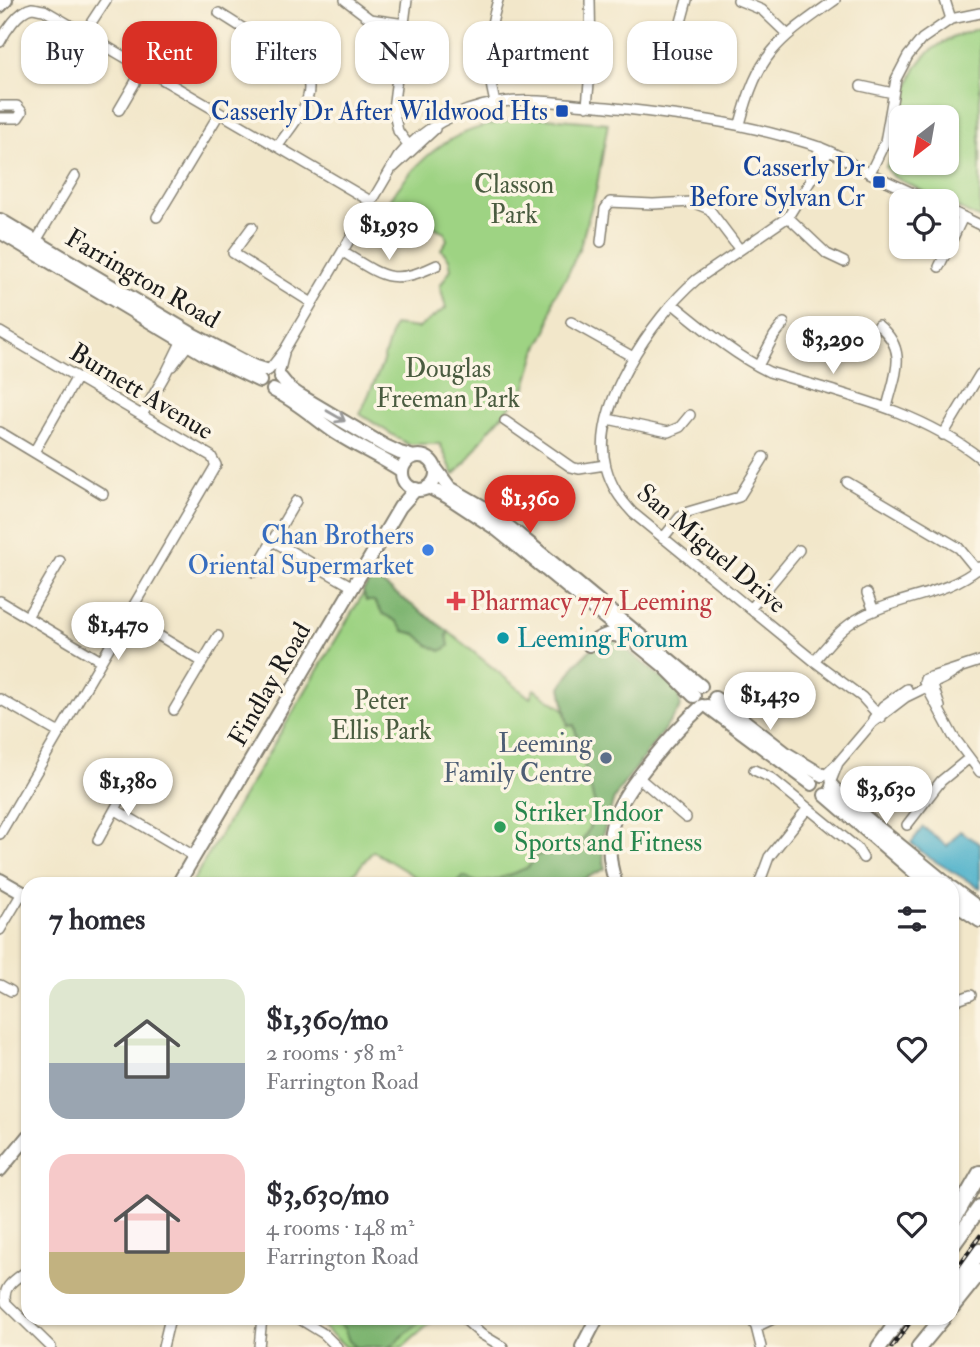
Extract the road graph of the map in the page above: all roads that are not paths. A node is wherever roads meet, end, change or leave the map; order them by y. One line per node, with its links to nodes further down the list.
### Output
1 (6, 0): 11 (main road)
2 (106, 0): 16 (street)
3 (345, 0): 17 (street)
4 (407, 0): 18 (street)
5 (498, 0): 27 (street)
6 (590, 0): 29 (street)
7 (687, 0): 19 (street)
8 (739, 0): 20 (street)
9 (835, 0): 20 (street)
10 (945, 0): 14 (street)
11 (0, 6)
12 (219, 13): 35 (street)
13 (980, 13): 14 (street)
14 (951, 19): 26 (street)
15 (61, 21): 21 (street)
16 (92, 21)
17 (384, 21)
18 (405, 21)
19 (681, 21)
20 (787, 34): 33 (street)
21 (0, 42)
22 (134, 84): 30 (street)
23 (168, 84): 31 (street)
24 (397, 84): 34 (street)
25 (861, 86): 26 (street)
26 (893, 93): 37 (street)
27 (495, 103): 29 (street); 34 (street)
28 (0, 106): 32 (street)
29 (587, 106): 33 (street)
30 (119, 110)
31 (219, 114): 35 (street); 42 (street)
32 (0, 118)
33 (740, 124): 36 (street)
34 (413, 145): 40 (street)
35 (278, 146): 40 (street)
36 (824, 152): 37 (street); 43 (street, San Miguel Drive)
37 (870, 173): 39 (street)
38 (75, 176): 50 (street)
39 (904, 189)
40 (372, 202): 52 (street)
41 (959, 215): 44 (street)
42 (157, 217)
43 (788, 217): 51 (street, San Miguel Drive); 53 (street)
44 (963, 217): 46 (street); 55 (street)
45 (0, 220): 50 (main road, Farrington Road)
46 (980, 225)
47 (252, 227): 56 (street)
48 (0, 232): 50 (main road, Farrington Road)
49 (601, 242): 51 (street)
50 (34, 246): 62 (main road, Farrington Road)
51 (740, 250): 57 (street, San Miguel Drive)
52 (343, 252): 54 (street); 56 (street)
53 (844, 262)
54 (437, 265)
55 (939, 267)
56 (312, 303): 66 (street)
57 (673, 304): 63 (street, San Miguel Drive); 64 (street)
58 (571, 322): 63 (street)
59 (784, 323): 64 (street)
60 (878, 325): 68 (street)
61 (0, 332): 67 (street, Burnett Avenue)
62 (188, 338): 66 (main road, Farrington Road); 69 (street)
63 (633, 357): 71 (street, San Miguel Drive)
64 (758, 366): 68 (street)
65 (980, 374): 74 (street)
66 (271, 375): 76 (main road, Farrington Road, one-way to 76); 81 (main road)
67 (77, 377): 69 (street, Burnett Avenue); 75 (street)
68 (887, 407): 74 (street)
69 (142, 415): 99 (street, Burnett Avenue)
70 (690, 415): 71 (street)
71 (608, 419): 79 (street, San Miguel Drive)
72 (505, 421): 79 (street)
73 (0, 432): 75 (street)
74 (943, 435): 78 (street)
75 (34, 452): 84 (street)
76 (414, 457): 80 (main road); 81 (main road)
77 (764, 457): 87 (street)
78 (980, 458)
79 (605, 465): 87 (street, San Miguel Drive)
80 (436, 469): 83 (main road); 108 (main road)
81 (402, 474): 83 (main road); 86 (main road, Findlay Road)
82 (847, 482): 91 (street)
83 (422, 488): 86 (main road, Findlay Road); 106 (main road)
84 (103, 494)
85 (296, 501): 88 (street)
86 (400, 507): 93 (main road, Findlay Road)
87 (663, 538): 96 (street, San Miguel Drive)
88 (273, 541): 92 (street); 93 (street)
89 (799, 550): 96 (street)
90 (60, 561): 98 (street)
91 (979, 569): 97 (street)
92 (254, 572)
93 (353, 587): 125 (main road, Findlay Road)
94 (867, 593): 97 (street)
95 (0, 601): 98 (street)
96 (750, 609): 104 (street, San Miguel Drive)
97 (874, 611): 104 (street)
98 (27, 617): 102 (street)
99 (128, 617): 102 (street, Burnett Avenue); 103 (street)
100 (218, 636): 103 (street)
101 (589, 645): 106 (main road)
102 (101, 661): 112 (street, Burnett Avenue)
103 (201, 661): 110 (street)
104 (814, 661): 111 (street, San Miguel Drive)
105 (980, 661): 107 (street)
106 (664, 666): 108 (main road)
107 (928, 681): 111 (street); 113 (street)
108 (702, 698): 116 (main road); 118 (main road)
109 (0, 699): 112 (street)
110 (174, 710)
111 (881, 713): 118 (street)
112 (59, 733): 123 (street, Burnett Avenue)
113 (968, 759): 115 (street); 122 (street)
114 (754, 770): 119 (street)
115 (980, 772)
116 (638, 778): 121 (street); 128 (main road)
117 (130, 782): 120 (street)
118 (824, 783): 130 (main road); 131 (main road)
119 (808, 807): 126 (street); 129 (street)
120 (116, 810): 124 (street); 125 (street)
121 (686, 818)
122 (907, 825)
123 (0, 834)
124 (98, 840)
125 (194, 856): 127 (main road, Findlay Road)
126 (863, 858)
127 (182, 877)
128 (614, 877)
129 (762, 877)
130 (921, 877)
131 (938, 877)
132 (0, 880): 133 (main road)
133 (21, 893)
134 (959, 893): 137 (main road)
135 (21, 901): 139 (street)
136 (959, 907): 138 (main road)
137 (980, 909)
138 (980, 921)
139 (0, 930)
140 (0, 985): 141 (street)
141 (10, 991)
142 (971, 995): 143 (street)
143 (959, 999)
144 (21, 1143): 145 (main road)
145 (3, 1161)
146 (980, 1173): 148 (highway)
147 (980, 1207): 149 (highway)
148 (959, 1210)
149 (959, 1236)
150 (980, 1251): 153 (highway)
151 (980, 1272): 154 (highway)
152 (21, 1276): 155 (street)
153 (959, 1280)
154 (959, 1298)
155 (21, 1318)
156 (28, 1325): 168 (street)
157 (168, 1325): 169 (street)
158 (262, 1325): 170 (street)
159 (309, 1325): 171 (street)
160 (471, 1325): 172 (street)
161 (592, 1325): 173 (main road)
162 (760, 1325): 166 (street)
163 (894, 1325): 167 (highway)
164 (927, 1325): 175 (highway)
165 (937, 1325): 176 (highway)
166 (756, 1327): 174 (street)
167 (883, 1341)
168 (51, 1347)
169 (163, 1347)
170 (260, 1347)
171 (337, 1347)
172 (503, 1347)
173 (582, 1347)
174 (761, 1347)
175 (912, 1347)
176 (919, 1347)

